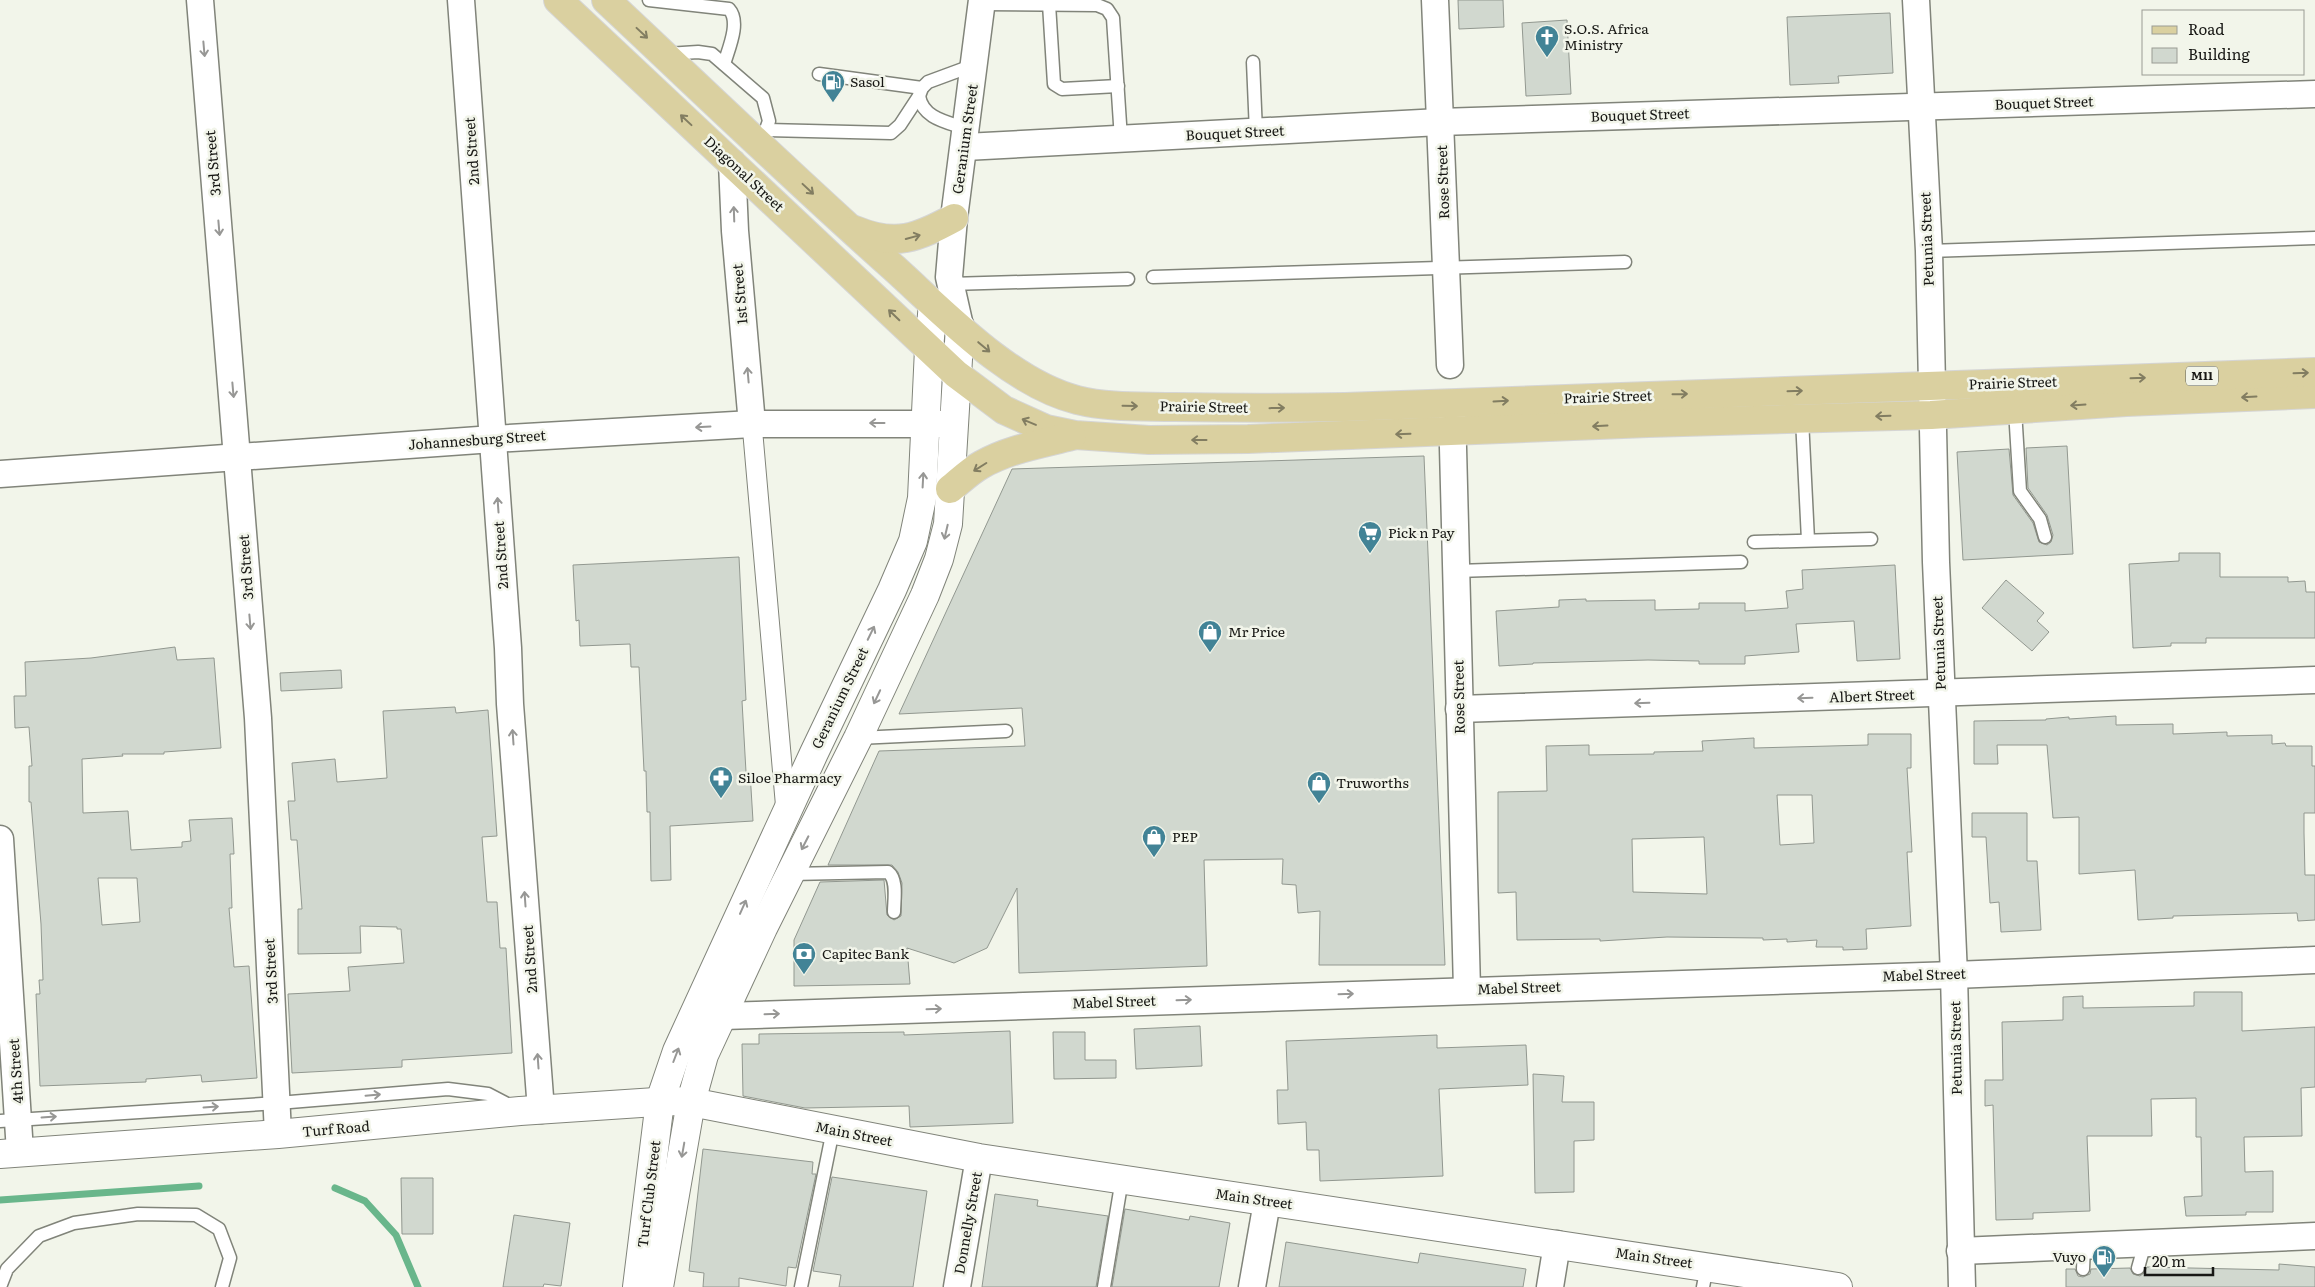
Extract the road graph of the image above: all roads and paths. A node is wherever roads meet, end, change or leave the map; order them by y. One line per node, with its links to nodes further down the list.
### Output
1 (200, 0): 51 (street, 3rd Street, one-way to 51)
2 (461, 0): 50 (street, 2nd Street)
3 (558, 0): 24 (main road, Diagonal Street, one-way to 3)
4 (649, 0): 12 (lane)
5 (1435, 0): 19 (street, Rose Street)
6 (1916, 0): 18 (street, Petunia Street)
7 (616, 2): 10 (main road, one-way to 10)
8 (982, 2): 9 (lane); 13 (street, Geranium Street)
9 (1049, 4): 15 (lane); 15 (lane)
10 (664, 55): 12 (lane); 21 (main road)
11 (1254, 62): 20 (lane)
12 (724, 64): 21 (lane)
13 (975, 65): 16 (lane); 22 (street, Geranium Street)
14 (819, 74): 16 (lane)
15 (1118, 86): 23 (lane)
16 (920, 92): 21 (lane); 22 (lane)
17 (2315, 94): 18 (street, Bouquet Street)
18 (1920, 107): 19 (street, Bouquet Street); 28 (street, Petunia Street)
19 (1440, 122): 20 (street, Bouquet Street); 30 (street, Rose Street)
20 (1256, 132): 23 (street, Bouquet Street)
21 (763, 137): 26 (main road, one-way to 26)
22 (966, 138): 23 (street, Bouquet Street); 25 (street, Geranium Street)
23 (1121, 139)
24 (732, 163): 35 (main road, Diagonal Street, one-way to 24); 46 (street, 1st Street, one-way to 24)
25 (954, 218): 26 (main road, one-way to 25); 33 (street, Geranium Street)
26 (849, 228): 33 (main road)
27 (2315, 238): 28 (lane)
28 (1929, 252): 39 (street, Petunia Street)
29 (1625, 262): 30 (lane)
30 (1446, 269): 31 (lane); 36 (street, Rose Street)
31 (1153, 277)
32 (1128, 280): 33 (lane)
33 (944, 288): 34 (main road, Prairie Street); 35 (main road, Geranium Street)
34 (960, 326): 38 (main road); 41 (main road, Prairie Street, one-way to 41)
35 (929, 349): 38 (main road, Prairie Street); 45 (main road, Geranium Street)
36 (1450, 365)
37 (2315, 372): 39 (main road, Prairie Street / M11, one-way to 37)
38 (956, 374): 47 (main road); 49 (main road, Prairie Street, one-way to 38)
39 (1930, 387): 41 (main road, Prairie Street, one-way to 39); 43 (street, Petunia Street)
40 (2315, 394): 42 (main road, Prairie Street / M11, one-way to 42)
41 (1452, 404): 48 (street, Rose Street)
42 (2015, 410): 43 (main road, Prairie Street / M11); 54 (lane)
43 (1932, 415): 44 (main road, Prairie Street, one-way to 44); 61 (street, Petunia Street)
44 (1802, 419): 48 (main road, Prairie Street, one-way to 48); 56 (lane)
45 (926, 423): 46 (street, Johannesburg Street, one-way to 46); 47 (street, Johannesburg Street); 65 (main road, Geranium Street, one-way to 45)
46 (752, 424): 50 (street, Johannesburg Street, one-way to 50); 65 (street)
47 (954, 424): 53 (main road)
48 (1452, 433): 49 (main road, Prairie Street, one-way to 49); 59 (street, Rose Street)
49 (1075, 435): 53 (main road, one-way to 53)
50 (493, 439): 51 (street, Johannesburg Street); 76 (street, 2nd Street, one-way to 50)
51 (238, 457): 52 (street, Johannesburg Street); 75 (street, 3rd Street, one-way to 75)
52 (0, 474)
53 (950, 489): 64 (main road, one-way to 64)
54 (2045, 537)
55 (1871, 539): 56 (lane)
56 (1808, 540): 57 (lane)
57 (1754, 542)
58 (1741, 562): 59 (lane)
59 (1457, 571): 62 (street, Rose Street)
60 (2315, 680): 61 (street, Albert Street)
61 (1941, 694): 62 (street, Albert Street, one-way to 62); 71 (street, Petunia Street)
62 (1459, 709): 72 (street, Rose Street)
63 (1006, 731): 64 (lane)
64 (858, 738): 67 (main road, one-way to 67)
65 (786, 813): 74 (main road, Geranium Street, one-way to 65)
66 (0, 839): 70 (street, 4th Street)
67 (790, 874): 68 (lane); 73 (main road)
68 (894, 912)
69 (2315, 960): 71 (street, Mabel Street)
70 (4, 965): 77 (street, 4th Street)
71 (1954, 974): 72 (street, Mabel Street); 87 (street, Petunia Street)
72 (1467, 990): 73 (street, Mabel Street, one-way to 72)
73 (723, 1016): 74 (main road)
74 (674, 1101): 76 (main road, Turf Road); 78 (main road, Main Street); 92 (main road, Turf Club Street); 93 (main road, Turf Club Street, one-way to 93)
75 (278, 1103): 76 (lane, one-way to 76); 77 (lane, one-way to 75); 79 (street, 3rd Street)
76 (530, 1110): 79 (main road, Turf Road)
77 (10, 1120): 80 (street, 4th Street)
78 (834, 1130): 81 (main road, Main Street); 94 (lane)
79 (278, 1134): 80 (main road, Turf Road)
80 (10, 1153)
81 (979, 1158): 82 (main road, Main Street); 95 (street, Donnelly Street)
82 (1122, 1179): 83 (main road, Main Street); 96 (lane)
83 (1267, 1202): 86 (main road, Main Street); 97 (street)
84 (2315, 1236): 85 (street)
85 (2146, 1243): 87 (street); 88 (lane)
86 (1557, 1244): 89 (main road, Main Street); 98 (street)
87 (1960, 1251): 100 (street, Petunia Street)
88 (2138, 1268)
89 (1705, 1277): 99 (main road, Main Street)
90 (0, 1287): 91 (lane)
91 (222, 1287)
92 (637, 1287)
93 (659, 1287)
94 (801, 1287)
95 (957, 1287)
96 (1104, 1287)
97 (1252, 1287)
98 (1550, 1287)
99 (1838, 1287)
100 (1962, 1287)

